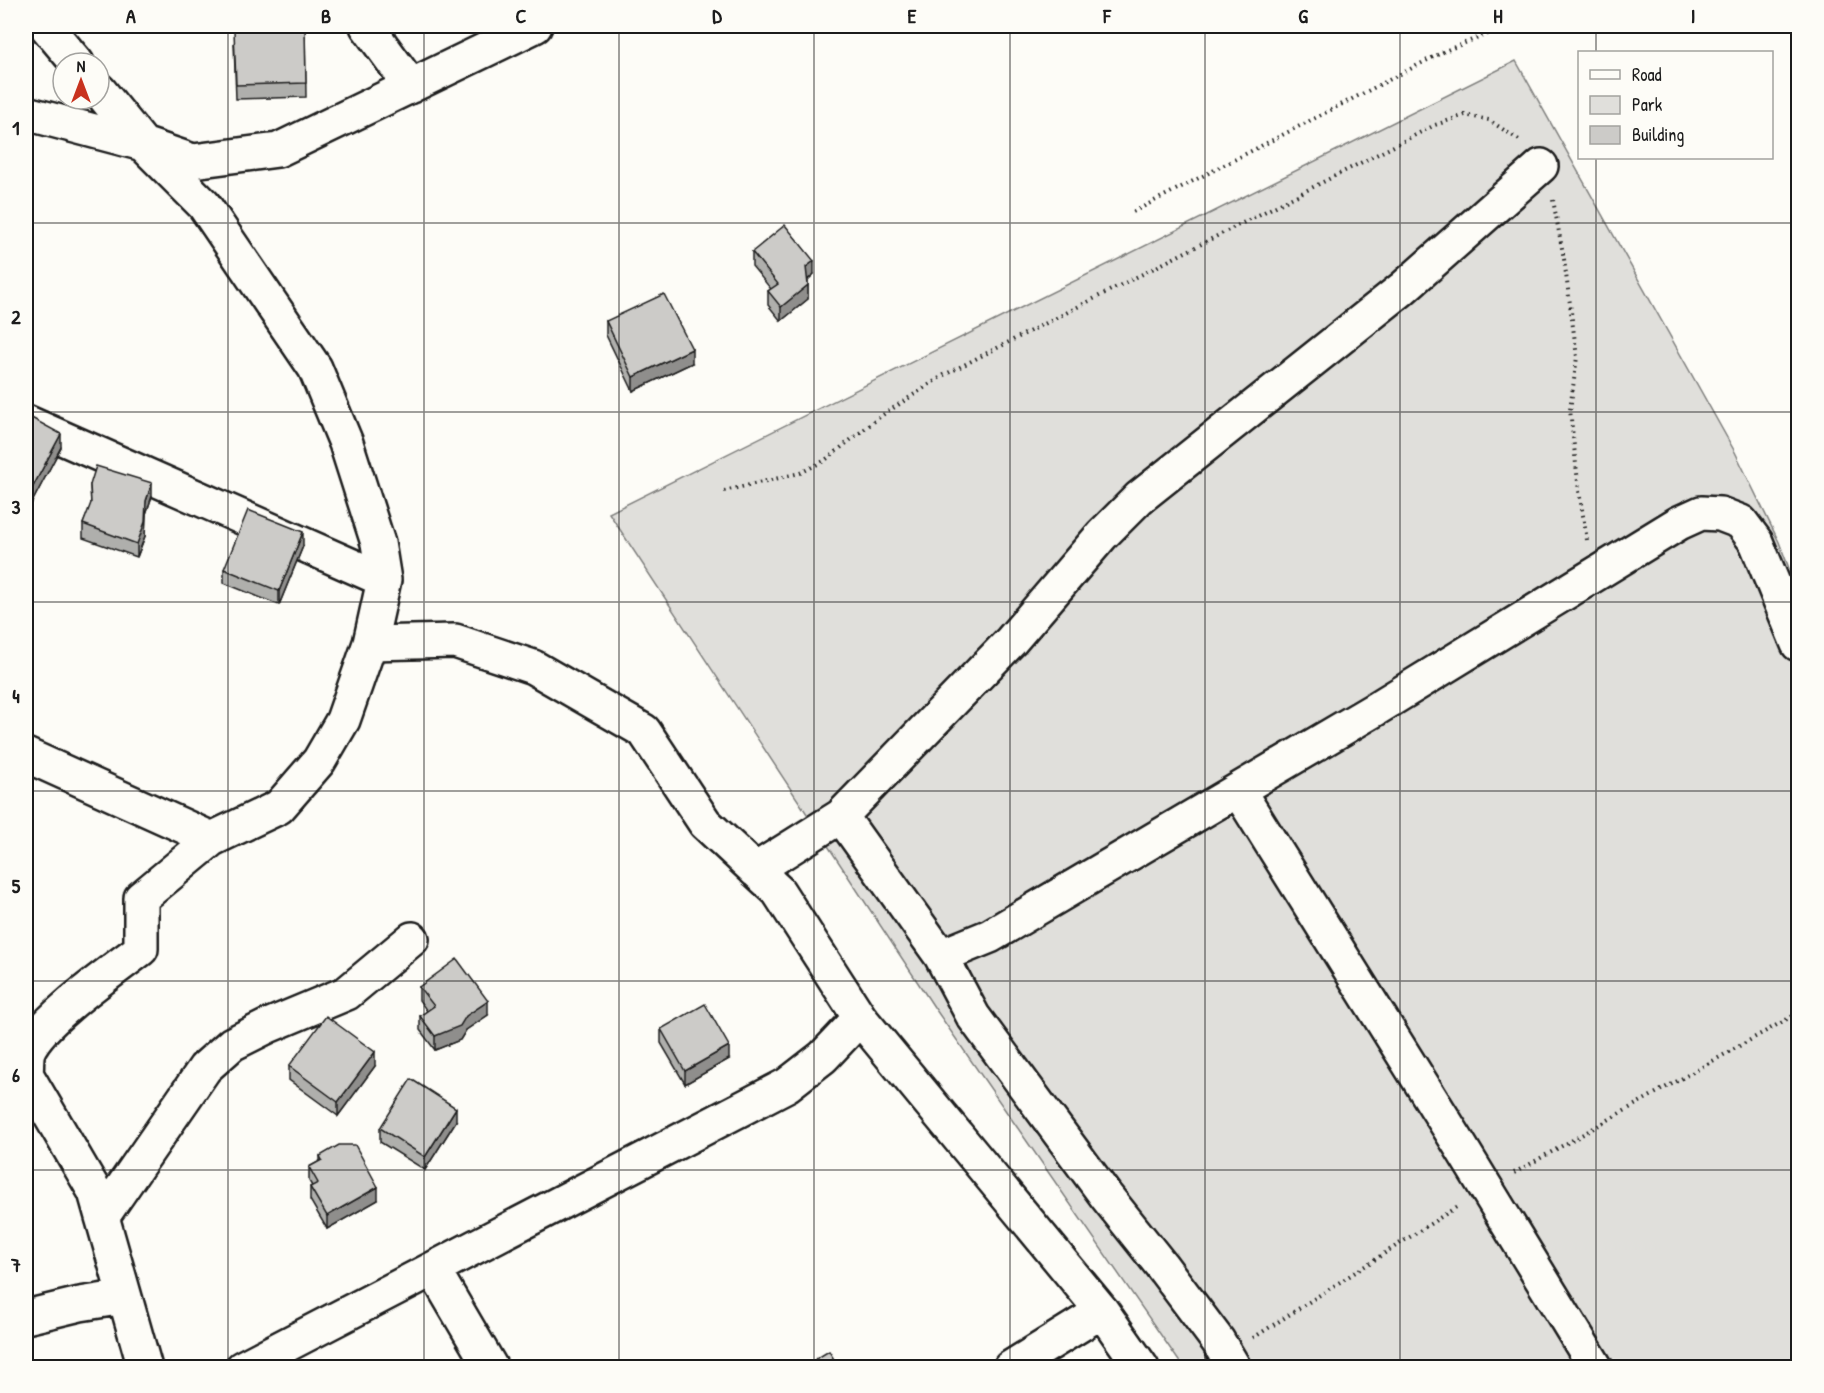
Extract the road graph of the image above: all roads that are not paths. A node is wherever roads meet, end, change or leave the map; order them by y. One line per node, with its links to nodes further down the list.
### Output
1 (46, 26): 4 (street)
2 (367, 26): 5 (street)
3 (535, 26): 5 (street)
4 (67, 51)
5 (411, 86): 8 (street)
6 (111, 105): 8 (street)
7 (26, 113): 8 (street)
8 (142, 144): 11 (street)
9 (1541, 166): 16 (street)
10 (26, 422): 11 (street)
11 (384, 580): 12 (street)
12 (370, 643): 17 (street); 18 (street)
13 (1798, 645): 15 (street)
14 (26, 756): 17 (street)
15 (1238, 790): 20 (street); 33 (street)
16 (841, 816): 18 (street); 20 (street)
17 (212, 839): 22 (street)
18 (755, 870): 21 (street)
19 (412, 939): 22 (street)
20 (941, 956): 32 (street)
21 (860, 1018): 23 (street); 25 (street)
22 (102, 1217): 24 (street)
23 (433, 1269): 28 (street); 29 (street)
24 (124, 1297): 26 (street); 27 (street)
25 (1102, 1311): 30 (street); 31 (street)
26 (26, 1317)
27 (146, 1368)
28 (242, 1368)
29 (491, 1368)
30 (1010, 1368)
31 (1142, 1368)
32 (1234, 1368)
33 (1596, 1368)

